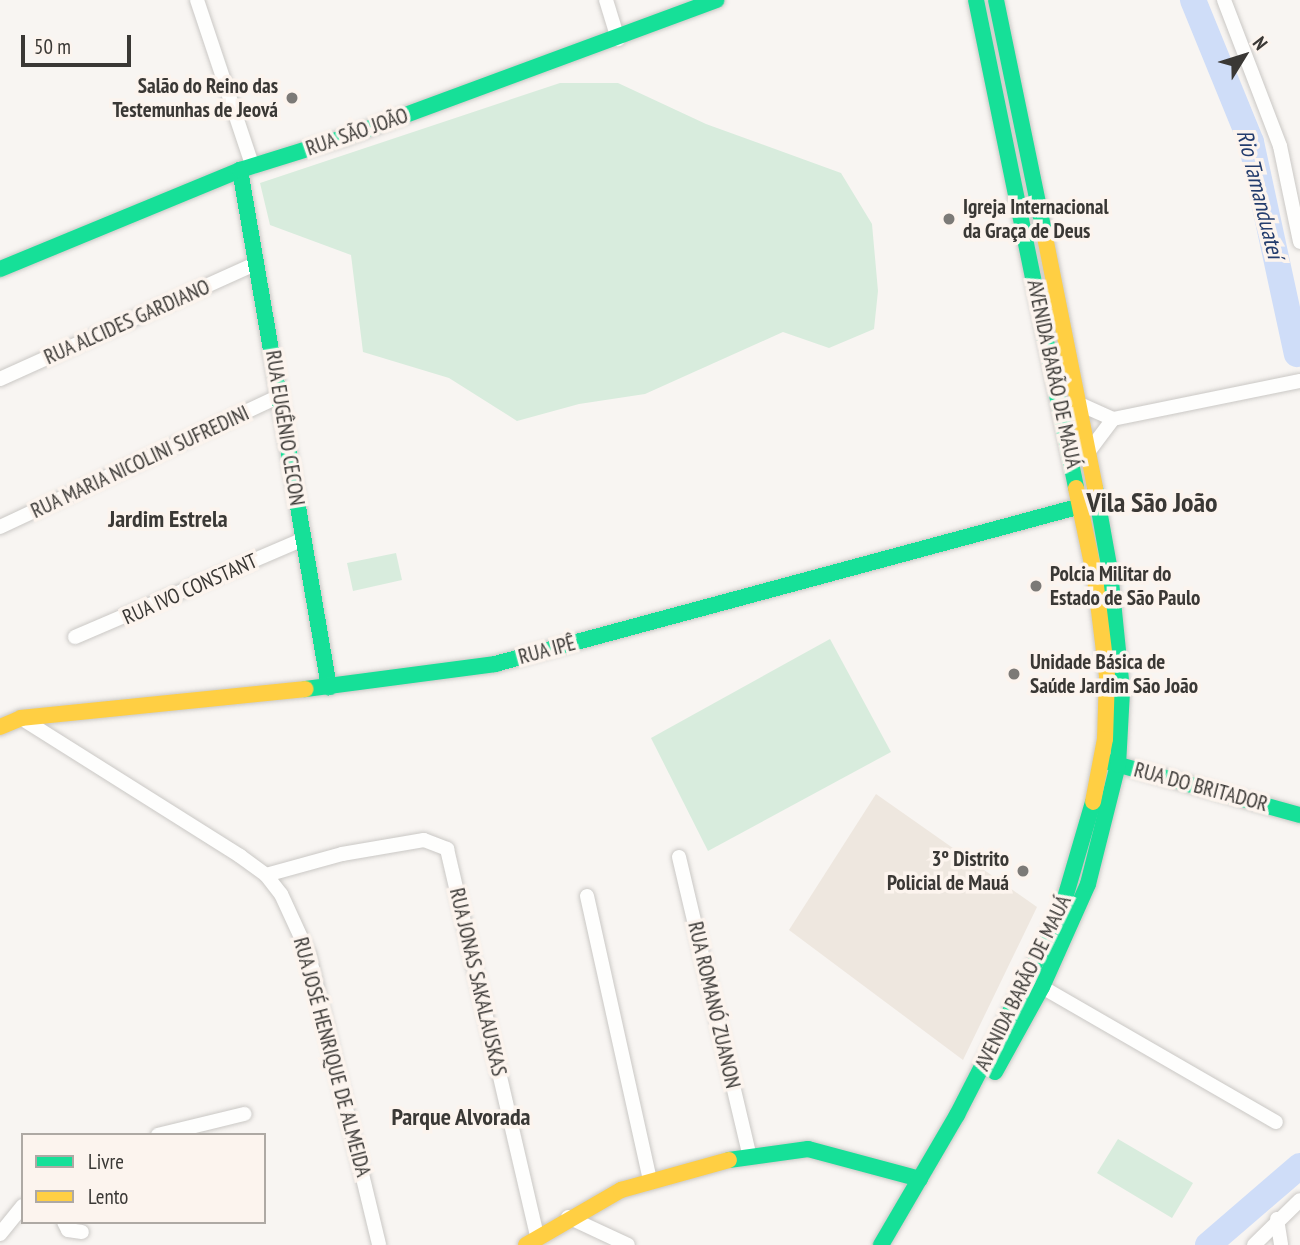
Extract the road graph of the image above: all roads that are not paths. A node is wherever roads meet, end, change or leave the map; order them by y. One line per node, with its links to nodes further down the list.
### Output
1 (197, 0): 8 (street)
2 (606, 0): 7 (street)
3 (716, 0): 7 (street, RUA SÃO JOÃO)
4 (975, 0): 13 (street, AVENIDA BARÃO DE MAUÁ)
5 (996, 0): 16 (street, AVENIDA BARÃO DE MAUÁ)
6 (1224, 0): 9 (street)
7 (618, 39): 8 (street, RUA SÃO JOÃO)
8 (246, 168): 10 (street, RUA EUGÊNIO CECON); 11 (street, RUA SÃO JOÃO)
9 (1300, 242)
10 (255, 264): 12 (street, RUA ALCIDES GARDIANO); 15 (street, RUA EUGÊNIO CECON)
11 (0, 269)
12 (0, 379)
13 (1055, 380): 16 (street); 19 (street, AVENIDA BARÃO DE MAUÁ)
14 (1300, 381): 17 (street)
15 (280, 396): 20 (street, RUA MARIA NICOLINI SUFREDINI); 21 (street, RUA EUGÊNIO CECON)
16 (1077, 404): 17 (street); 18 (street, AVENIDA BARÃO DE MAUÁ)
17 (1113, 419): 18 (street)
18 (1089, 451): 22 (street, AVENIDA BARÃO DE MAUÁ)
19 (1081, 506): 22 (street); 24 (street, RUA IPÊ); 27 (street, AVENIDA BARÃO DE MAUÁ)
20 (0, 527)
21 (304, 539): 23 (street, RUA IVO CONSTANT); 24 (street, RUA EUGÊNIO CECON)
22 (1110, 570): 28 (street, AVENIDA BARÃO DE MAUÁ)
23 (75, 637)
24 (329, 687): 25 (street, RUA IPÊ)
25 (21, 718): 26 (street, RUA IPÊ); 31 (street, RUA JOSÉ HENRIQUE DE ALMEIDA)
26 (0, 727)
27 (1101, 760): 28 (street, RUA DO BRITADOR); 39 (street, AVENIDA BARÃO DE MAUÁ)
28 (1118, 765): 29 (street, RUA DO BRITADOR); 33 (street, AVENIDA BARÃO DE MAUÁ)
29 (1300, 815)
30 (679, 857): 37 (street, RUA ROMANÓ ZUANON)
31 (266, 874): 47 (street, RUA JONAS SAKALAUSKAS); 48 (street, RUA JOSÉ HENRIQUE DE ALMEIDA)
32 (587, 896): 38 (street)
33 (1042, 986): 35 (street); 39 (street, AVENIDA BARÃO DE MAUÁ)
34 (244, 1114): 36 (street)
35 (1276, 1122)
36 (166, 1133)
37 (749, 1154): 38 (street); 39 (street)
38 (650, 1181): 42 (street)
39 (926, 1181): 50 (street, AVENIDA BARÃO DE MAUÁ); 51 (street, AVENIDA BARÃO DE MAUÁ)
40 (1300, 1200): 43 (street)
41 (21, 1208): 46 (street)
42 (568, 1217): 47 (street); 49 (street)
43 (1278, 1219): 52 (street); 53 (street)
44 (65, 1224): 45 (street)
45 (82, 1232)
46 (0, 1234)
47 (532, 1241)
48 (379, 1245)
49 (628, 1245)
50 (881, 1245)
51 (897, 1245)
52 (1254, 1245)
53 (1281, 1245)

